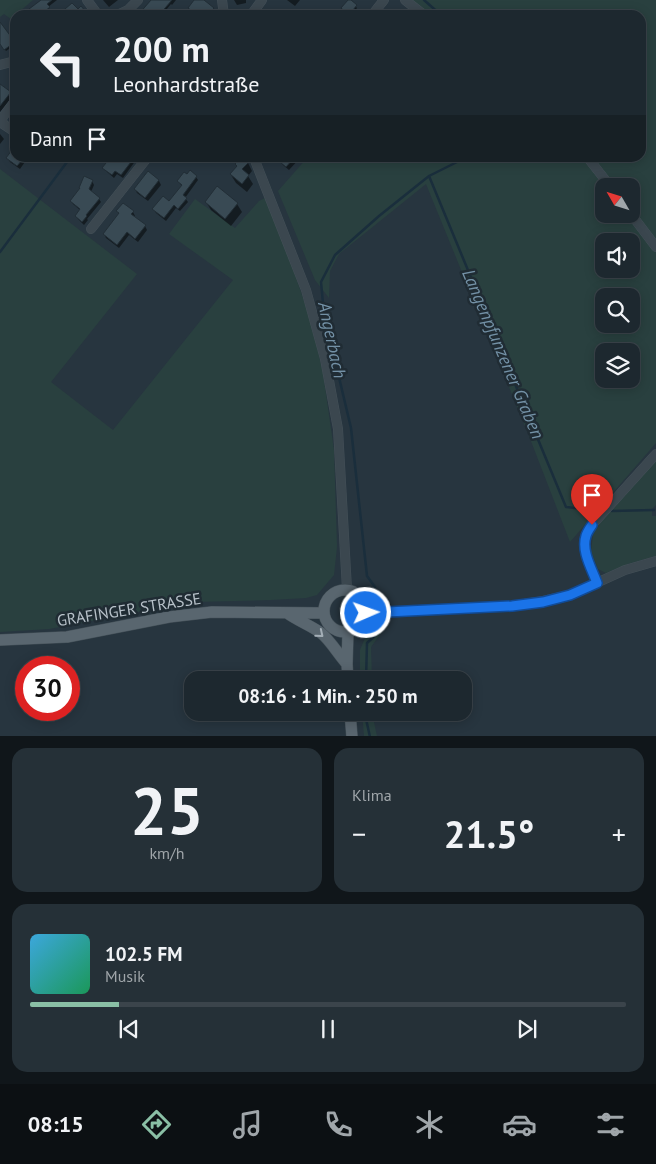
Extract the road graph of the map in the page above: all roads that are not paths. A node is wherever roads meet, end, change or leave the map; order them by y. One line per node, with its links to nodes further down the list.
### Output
1 (138, 0): 4 (street)
2 (384, 0): 5 (street)
3 (405, 0): 6 (street)
4 (128, 10)
5 (376, 10)
6 (418, 10)
7 (10, 108): 8 (street)
8 (10, 129)
9 (144, 162): 14 (street)
10 (256, 162): 19 (street)
11 (591, 162): 12 (street)
12 (604, 178)
13 (638, 223): 15 (street)
14 (91, 229)
15 (656, 247)
16 (656, 454): 18 (street)
17 (656, 561): 18 (street)
18 (597, 583): 21 (street)
19 (347, 589): 21 (main road); 22 (main road)
20 (286, 613): 22 (main road, GRAFINGER STRASSE); 24 (main road, GRAFINGER STRASSE); 25 (main road, one-way to 25)
21 (366, 613): 23 (main road)
22 (324, 614): 23 (main road)
23 (348, 632): 25 (main road)
24 (0, 640)
25 (346, 664): 26 (main road)
26 (347, 671)
27 (351, 721): 28 (main road)
28 (352, 736)

